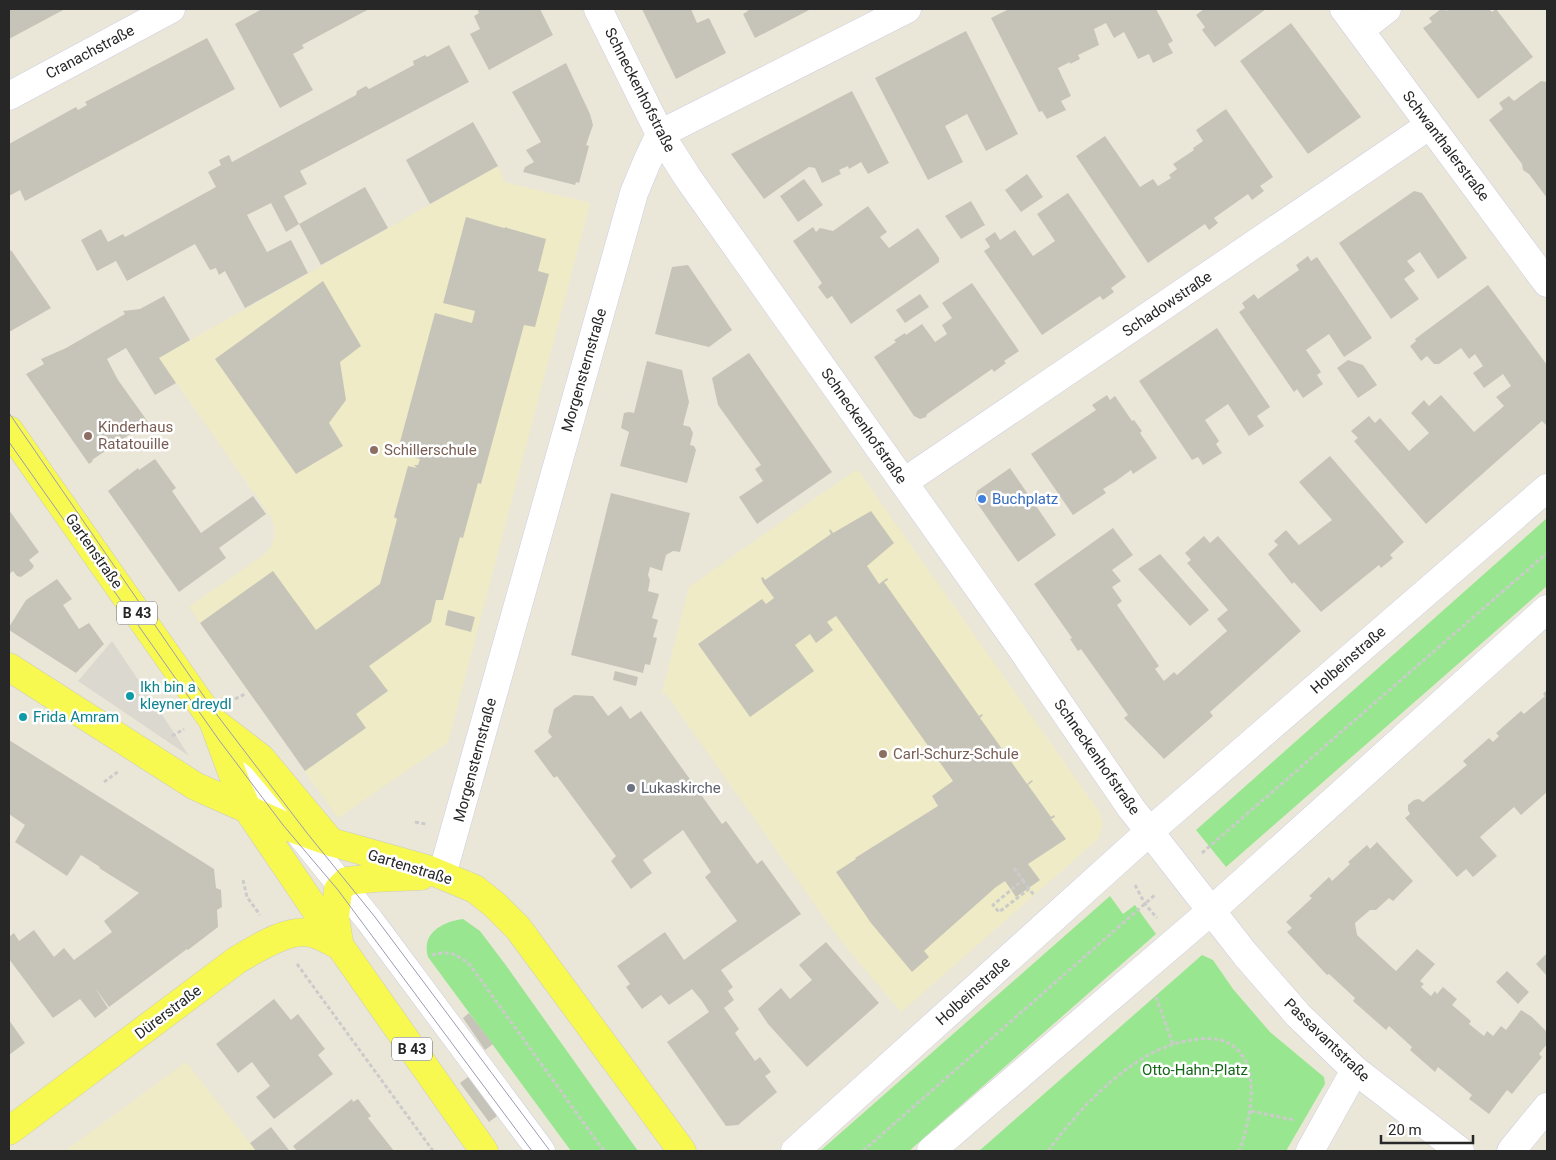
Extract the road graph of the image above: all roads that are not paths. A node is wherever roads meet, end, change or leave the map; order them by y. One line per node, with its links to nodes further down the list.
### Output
1 (170, 9): 6 (street, Cranachstraße)
2 (598, 9): 8 (street, Schneckenhofstraße)
3 (906, 9): 8 (street)
4 (1387, 9): 5 (street)
5 (1352, 19): 7 (street, Schwanthalerstraße)
6 (9, 96)
7 (1430, 125): 9 (street, Schwanthalerstraße); 11 (street, Schadowstraße)
8 (660, 134): 11 (street, Schneckenhofstraße); 20 (street, Morgensternstraße)
9 (1547, 283)
10 (9, 430): 15 (main road, Gartenstraße / B 43)
11 (904, 482): 18 (street, Schneckenhofstraße)
12 (1547, 488): 18 (street, Holbeinstraße)
13 (1547, 609): 22 (street)
14 (9, 668): 16 (main road)
15 (213, 721): 16 (main road, Gartenstraße); 17 (street); 19 (main road, Gartenstraße / B 43)
16 (248, 810): 17 (main road); 23 (main road, Gartenstraße)
17 (297, 830): 19 (main road); 21 (street)
18 (1150, 831): 22 (street); 30 (street, Holbeinstraße)
19 (331, 842): 20 (main road, Gartenstraße)
20 (442, 875): 21 (main road); 29 (main road, Gartenstraße)
21 (342, 885): 23 (main road); 28 (street)
22 (1210, 911): 24 (street, Passavantstraße); 31 (street)
23 (340, 946): 26 (main road, Dürerstraße); 27 (main road, Gartenstraße / B 43)
24 (1355, 1070): 32 (street); 33 (street, Passavantstraße)
25 (1547, 1107): 34 (street)
26 (9, 1131)
27 (484, 1151)
28 (541, 1151)
29 (682, 1151)
30 (795, 1151)
31 (931, 1151)
32 (1310, 1151)
33 (1460, 1151)
34 (1511, 1151)

